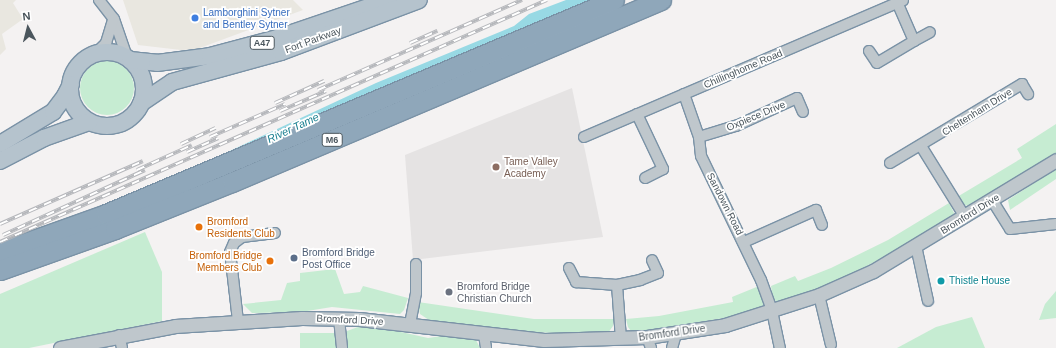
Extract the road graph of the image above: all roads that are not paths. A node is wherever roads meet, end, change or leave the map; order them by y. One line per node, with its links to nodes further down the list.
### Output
1 (99, 0): 7 (street)
2 (389, 0): 12 (main road, Fort Parkway / A47)
3 (419, 0): 16 (main road, Fort Parkway / A47)
4 (614, 0): 35 (highway, M6)
5 (661, 0): 39 (highway, M6)
6 (900, 1): 9 (street); 14 (street, Chillinghome Road)
7 (114, 19): 11 (street); 12 (street)
8 (930, 32): 9 (street)
9 (914, 41): 10 (street)
10 (869, 51)
11 (95, 54): 12 (main road, Fort Parkway); 13 (main road)
12 (129, 59): 16 (main road)
13 (71, 84): 19 (main road); 22 (main road)
14 (684, 94): 18 (street, Chillinghome Road); 21 (street, Sandown Road)
15 (1028, 94): 23 (street, Cheltenham Drive)
16 (141, 103): 19 (main road, Fort Parkway)
17 (803, 112): 21 (street, Oxpiece Drive)
18 (637, 114): 20 (street, Chillinghome Road); 27 (street)
19 (89, 122): 25 (main road)
20 (584, 137)
21 (699, 137): 33 (street, Sandown Road)
22 (0, 144)
23 (921, 146): 26 (street, Cheltenham Drive); 29 (street)
24 (1056, 160): 28 (street, Bromford Drive)
25 (0, 161)
26 (890, 163)
27 (645, 178)
28 (992, 200): 29 (street, Bromford Drive); 30 (street)
29 (965, 217): 34 (street, Bromford Drive)
30 (1056, 224)
31 (822, 225): 33 (street)
32 (276, 234): 45 (street)
33 (744, 242): 43 (street, Sandown Road)
34 (916, 246): 41 (street, Bromford Drive); 42 (street)
35 (0, 252)
36 (652, 260): 40 (street)
37 (416, 264): 46 (street)
38 (569, 268): 40 (street)
39 (0, 270)
40 (616, 285): 50 (street)
41 (819, 295): 43 (street, Bromford Drive); 53 (street)
42 (928, 301)
43 (772, 312): 47 (street, Bromford Drive); 59 (street, Sandown Road)
44 (339, 319): 45 (street, Bromford Drive); 46 (street, Bromford Drive); 56 (street)
45 (238, 320): 48 (street, Bromford Drive)
46 (410, 324): 49 (street, Bromford Drive)
47 (676, 334): 51 (street, Bromford Drive); 58 (street)
48 (120, 335): 54 (street, Bromford Drive); 55 (street)
49 (484, 335): 52 (street, Bromford Drive); 57 (street)
50 (621, 339): 51 (street, Bromford Drive); 52 (street, Bromford Drive)
51 (649, 343)
52 (595, 344)
53 (830, 345)
54 (60, 348)
55 (122, 348)
56 (342, 348)
57 (486, 348)
58 (672, 348)
59 (780, 348)

